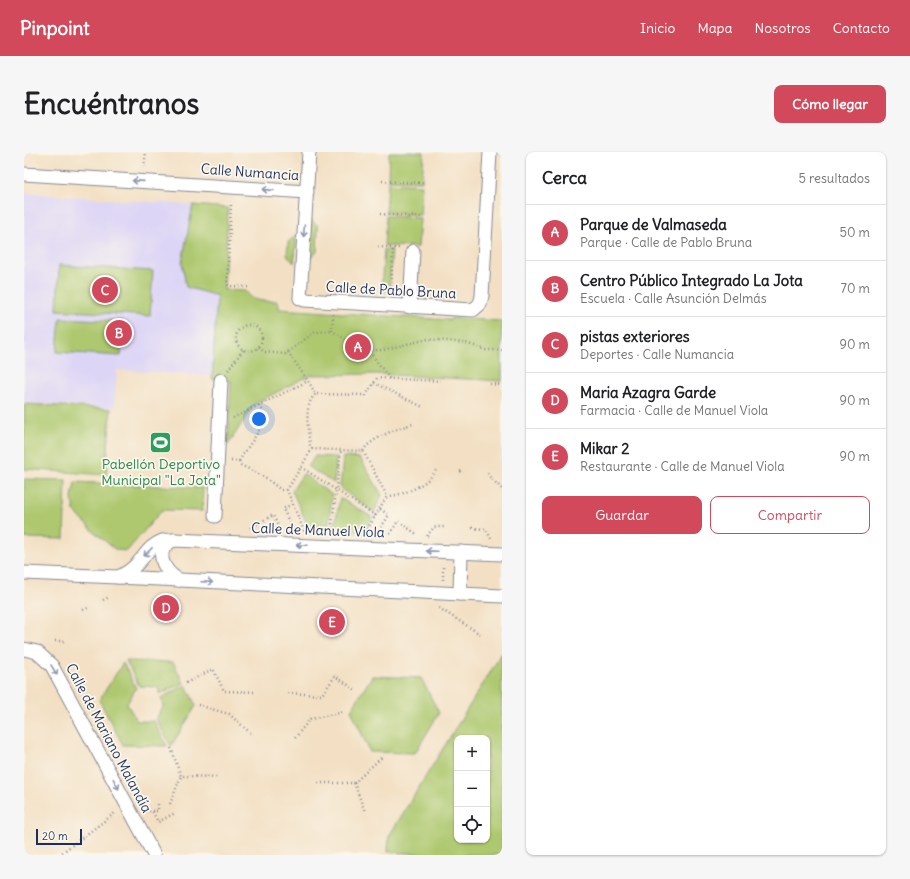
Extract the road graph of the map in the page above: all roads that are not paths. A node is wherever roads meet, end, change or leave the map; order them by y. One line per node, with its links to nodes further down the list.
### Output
1 (309, 152): 4 (street)
2 (490, 152): 6 (street, Calle de Pablo Bruna)
3 (24, 174): 4 (street, Calle Numancia, one-way to 3)
4 (307, 192): 6 (street, Calle de Pablo Bruna, one-way to 6)
5 (413, 251): 6 (street)
6 (410, 307)
7 (221, 380): 8 (street)
8 (215, 516)
9 (174, 540): 10 (street, Calle de Manuel Viola, one-way to 9); 13 (street, Calle de Manuel Viola, one-way to 13); 14 (street)
10 (461, 552): 11 (street, Calle de Manuel Viola); 15 (street)
11 (502, 554)
12 (24, 573): 13 (street)
13 (118, 577): 14 (street)
14 (179, 580): 15 (street, one-way to 15)
15 (460, 594): 16 (street)
16 (502, 596)
17 (24, 649): 18 (street, Calle de Mariano Malandía, one-way to 18)
18 (154, 855)

